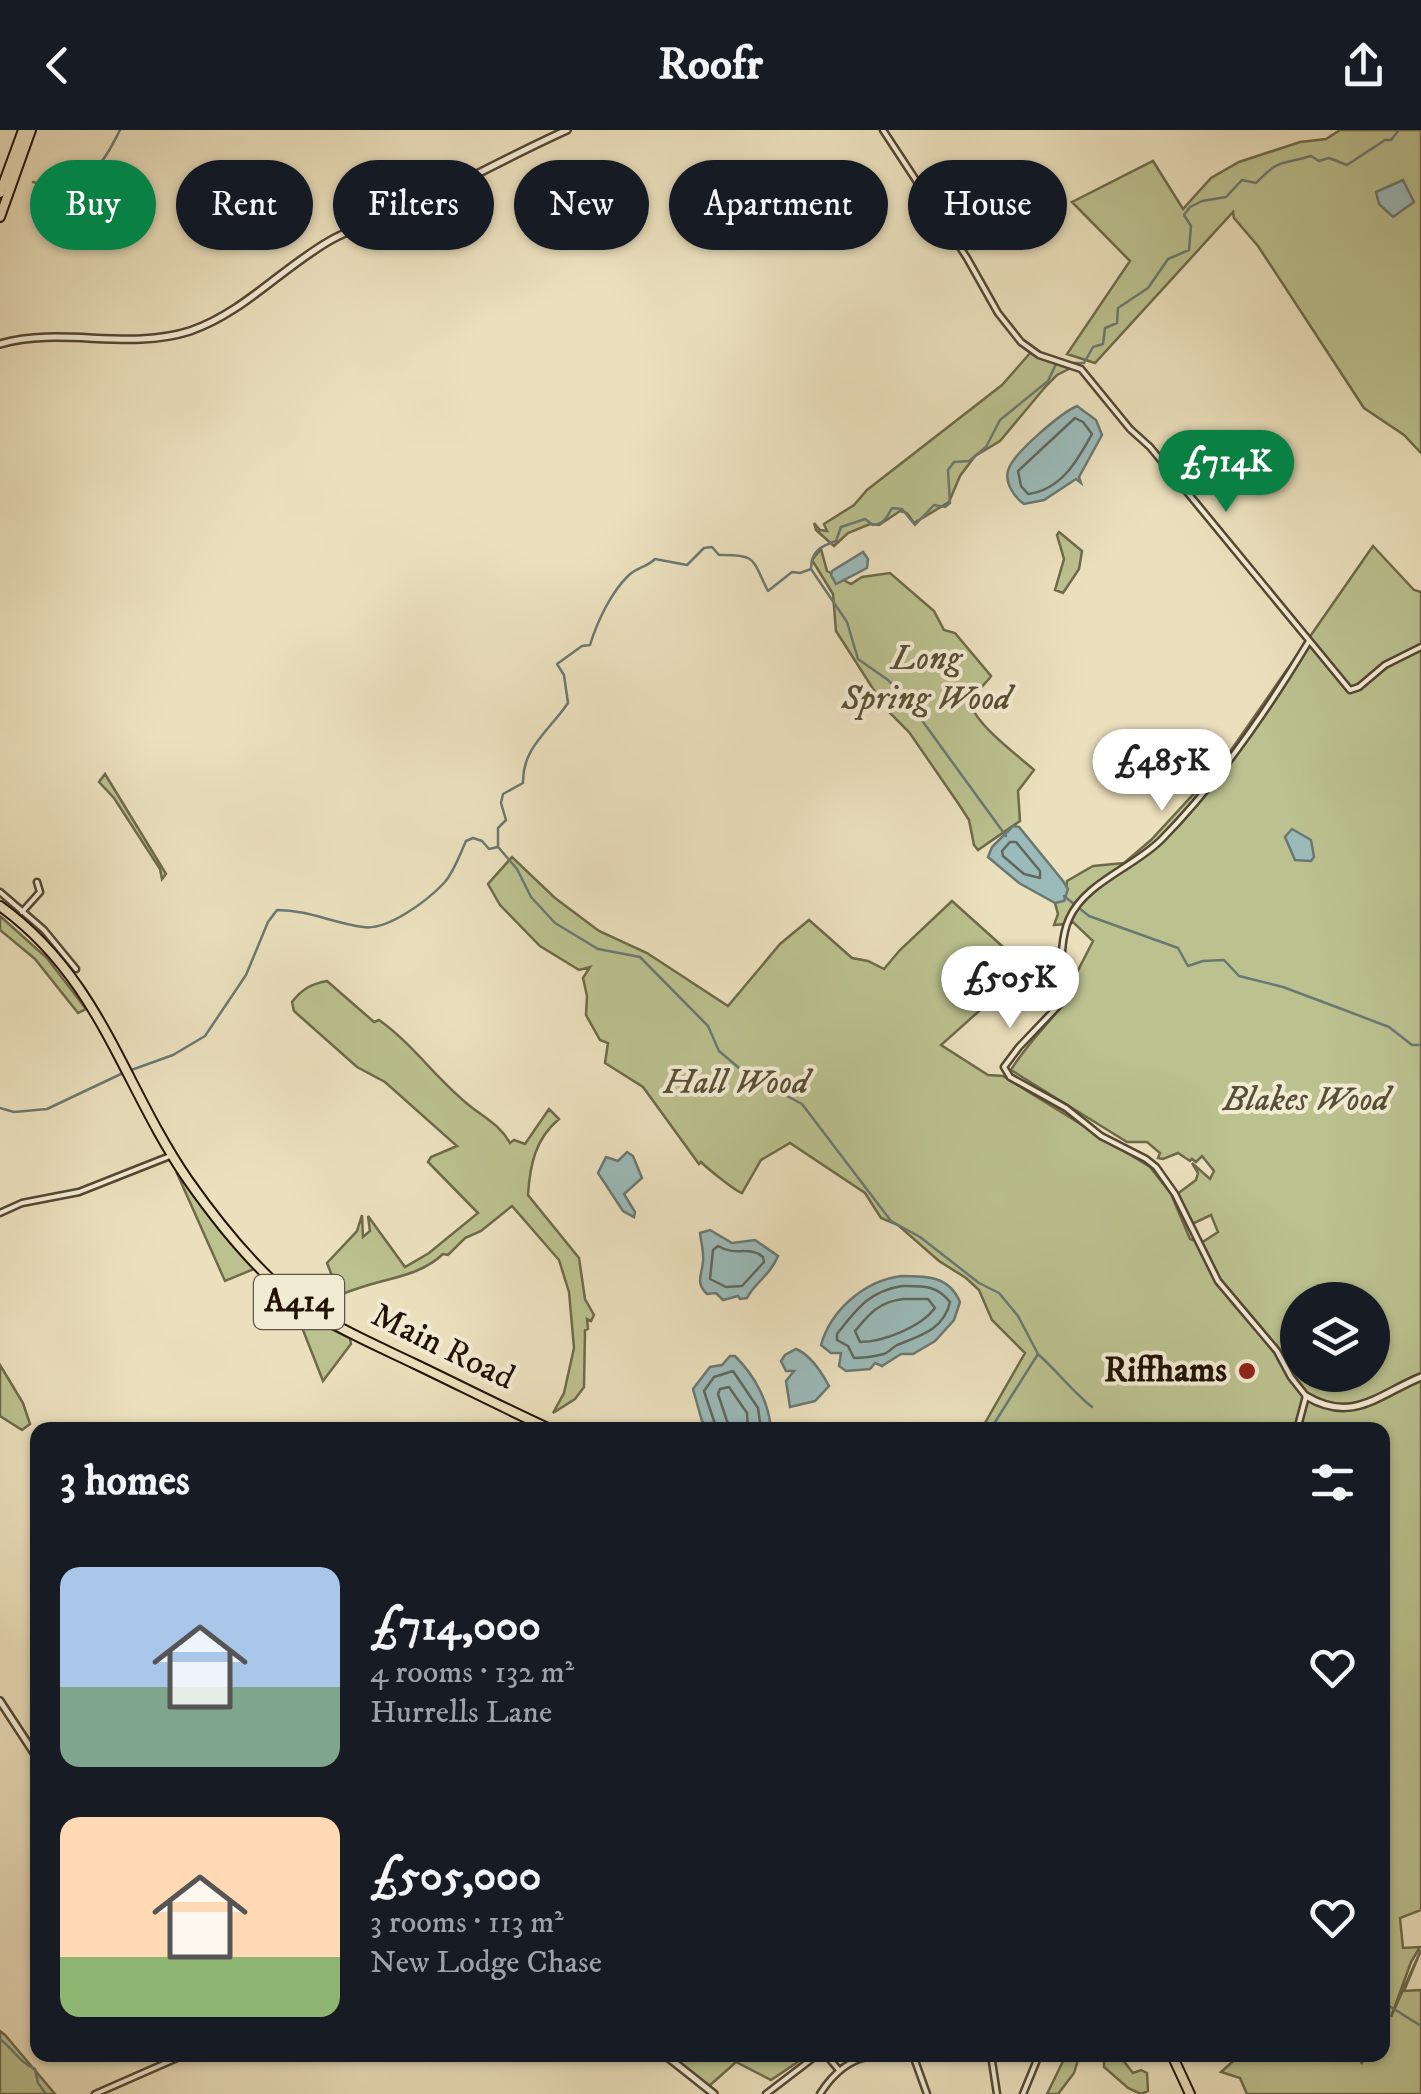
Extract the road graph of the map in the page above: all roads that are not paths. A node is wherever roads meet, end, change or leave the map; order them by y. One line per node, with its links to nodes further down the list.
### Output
1 (22, 130): 5 (main road)
2 (31, 130): 6 (main road)
3 (567, 130): 7 (street)
4 (883, 130): 8 (street)
5 (0, 194)
6 (0, 217)
7 (0, 344)
8 (1310, 641): 9 (street); 18 (street)
9 (1421, 647)
10 (37, 882): 13 (street)
11 (0, 892): 13 (street)
12 (0, 906): 15 (main road, Main Road / A414)
13 (22, 912): 14 (street)
14 (76, 968)
15 (173, 1155): 16 (street); 19 (main road, Main Road / A414)
16 (0, 1213)
17 (1421, 1377): 18 (street)
18 (1306, 1396): 20 (street)
19 (535, 1422)
20 (1298, 1422)
21 (0, 1701): 22 (street)
22 (30, 1747)
23 (168, 2062): 33 (street)
24 (674, 2062): 34 (street)
25 (808, 2062): 35 (street)
26 (832, 2062): 32 (street)
27 (859, 2062): 32 (street)
28 (916, 2062): 37 (street)
29 (992, 2062): 38 (street)
30 (1036, 2062): 39 (street)
31 (1175, 2062): 40 (main road)
32 (839, 2070): 36 (street)
33 (95, 2094)
34 (714, 2094)
35 (766, 2094)
36 (820, 2094)
37 (927, 2094)
38 (997, 2094)
39 (1022, 2094)
40 (1190, 2094)

